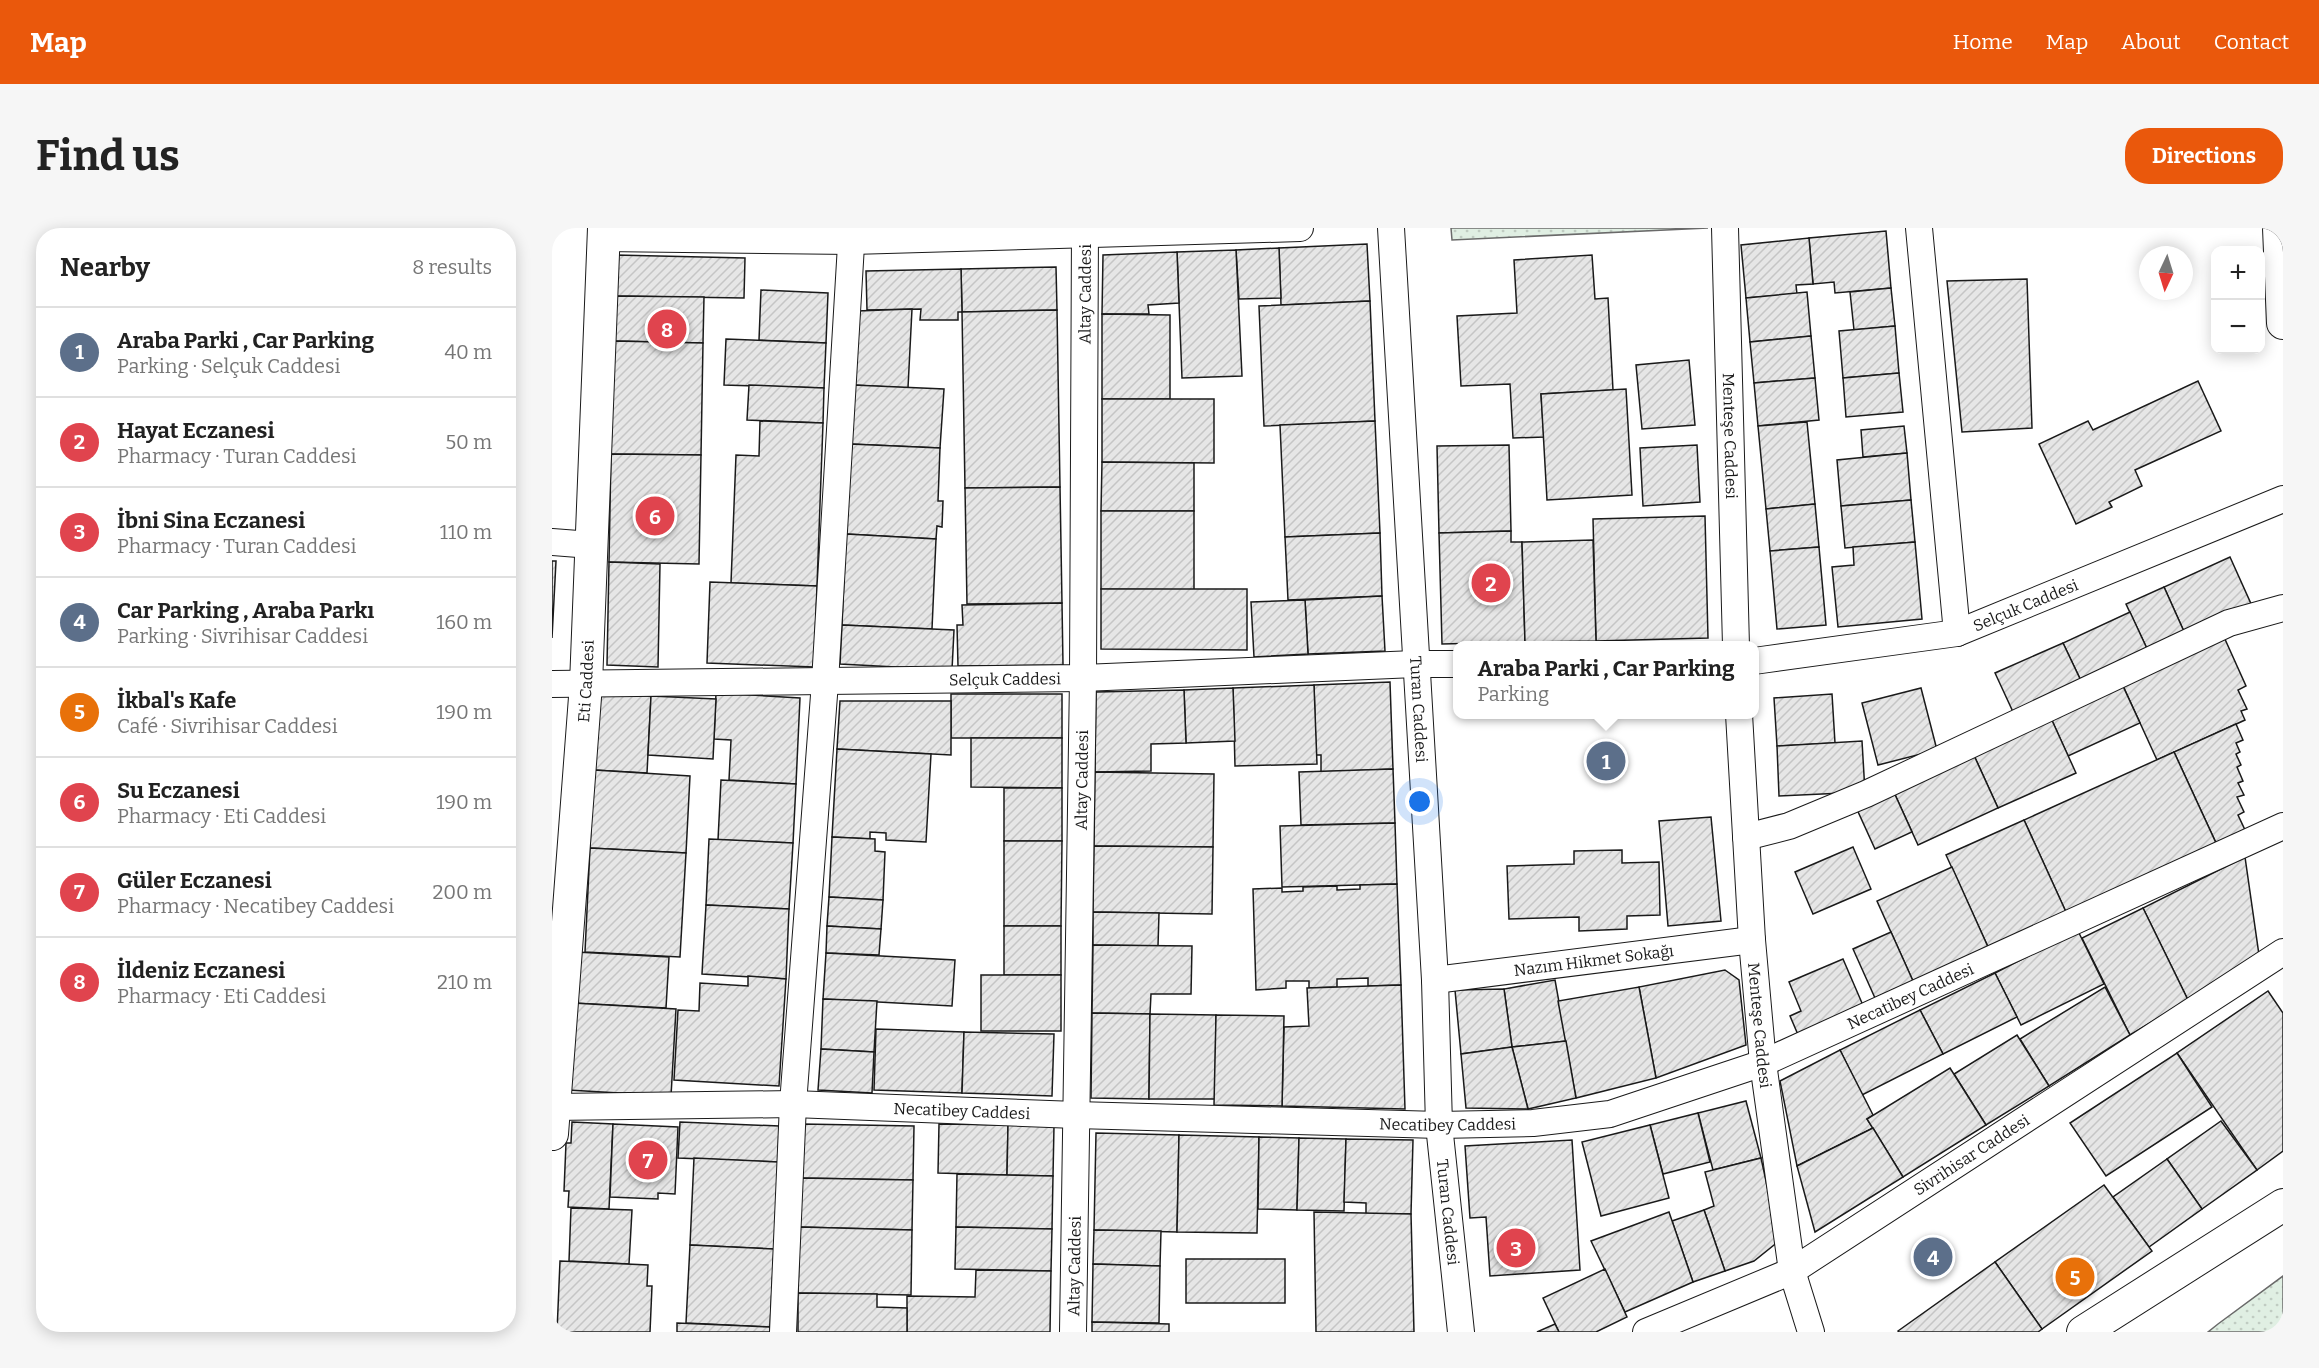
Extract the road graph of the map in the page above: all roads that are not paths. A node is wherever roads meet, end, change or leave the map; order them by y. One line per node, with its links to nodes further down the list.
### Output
1 (1300, 228): 6 (street)
2 (1391, 228): 18 (street, Turan Caddesi)
3 (1725, 228): 16 (street, Menteşe Caddesi)
4 (1919, 228): 15 (street)
5 (2279, 228): 10 (street)
6 (1085, 230): 9 (street); 20 (street, Altay Caddesi)
7 (603, 233): 8 (street); 13 (street, Eti Caddesi)
8 (727, 234): 9 (street)
9 (852, 235): 21 (street)
10 (2283, 323)
11 (2283, 500): 15 (street, Selçuk Caddesi)
12 (552, 542): 13 (street)
13 (591, 544): 23 (street, Eti Caddesi)
14 (2283, 608): 26 (street)
15 (1957, 633): 17 (street, Selçuk Caddesi)
16 (1736, 641)
17 (1759, 660)
18 (1415, 664): 19 (street, Selçuk Caddesi); 20 (street, Selçuk Caddesi); 29 (street, Turan Caddesi)
19 (1453, 664)
20 (1083, 678): 21 (street, Selçuk Caddesi); 32 (street, Altay Caddesi)
21 (825, 682): 23 (street, Selçuk Caddesi); 31 (street)
22 (552, 684): 23 (street, Selçuk Caddesi)
23 (586, 684): 33 (street, Eti Caddesi)
24 (1739, 719): 26 (street, Menteşe Caddesi)
25 (2283, 826): 30 (street, Necatibey Caddesi)
26 (1746, 837): 27 (street, Menteşe Caddesi)
27 (1752, 940): 29 (street, Nazım Hikmet Sokağı); 30 (street, Menteşe Caddesi)
28 (2283, 952): 36 (street, Sivrihisar Caddesi)
29 (1435, 980): 34 (street, Turan Caddesi)
30 (1762, 1063): 34 (street, Necatibey Caddesi); 36 (street, Menteşe Caddesi)
31 (793, 1104): 32 (street, Necatibey Caddesi); 33 (street, Necatibey Caddesi); 37 (street)
32 (1076, 1115): 34 (street, Necatibey Caddesi); 38 (street, Altay Caddesi)
33 (552, 1116)
34 (1439, 1125): 39 (street, Turan Caddesi)
35 (2283, 1205): 42 (street)
36 (1792, 1271): 40 (street, Sivrihisar Caddesi); 41 (street, Menteşe Caddesi)
37 (783, 1332)
38 (1073, 1332)
39 (1461, 1332)
40 (1646, 1332)
41 (1811, 1332)
42 (2083, 1332)

